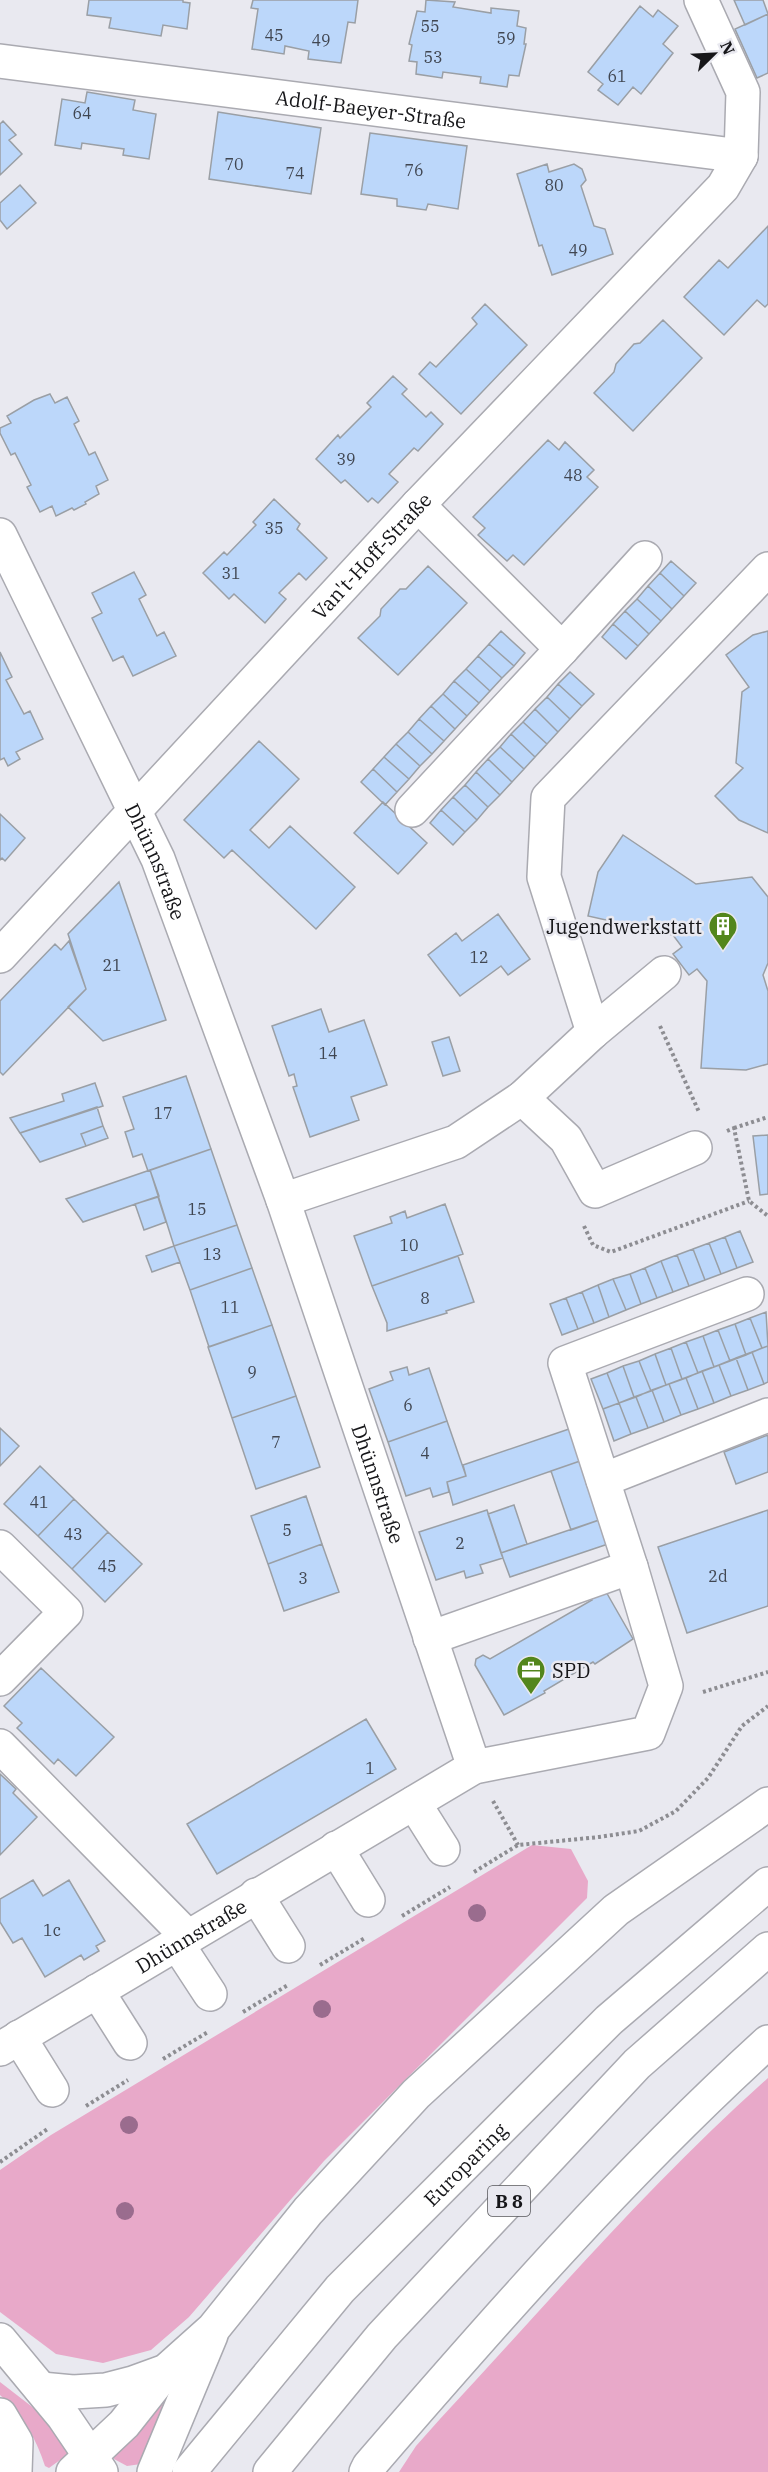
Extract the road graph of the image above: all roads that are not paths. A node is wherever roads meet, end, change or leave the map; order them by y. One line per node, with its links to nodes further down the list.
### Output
1 (701, 0): 3 (main road)
2 (0, 61): 3 (main road, Adolf-Baeyer-Straße)
3 (741, 156): 4 (main road, Van't-Hoff-Straße)
4 (418, 505): 8 (main road); 10 (main road, Van't-Hoff-Straße)
5 (0, 535): 10 (main road, Dhünnstraße)
6 (645, 558): 8 (main road)
7 (768, 569): 13 (main road)
8 (562, 649): 9 (main road)
9 (412, 810)
10 (134, 811): 11 (main road, Van't-Hoff-Straße); 16 (main road, Dhünnstraße)
11 (0, 956)
12 (654, 981): 13 (main road)
13 (593, 1032): 14 (main road)
14 (522, 1098): 15 (main road); 16 (main road)
15 (706, 1141)
16 (283, 1200): 22 (main road, Dhünnstraße)
17 (747, 1294): 19 (main road)
18 (768, 1415): 19 (main road)
19 (603, 1480): 21 (main road)
20 (0, 1547): 23 (main road)
21 (631, 1567): 22 (main road); 25 (main road, Dhünnstraße)
22 (430, 1638): 25 (main road, Dhünnstraße)
23 (0, 1679)
24 (0, 1746): 33 (main road)
25 (474, 1767): 26 (main road, Dhünnstraße)
26 (414, 1803): 28 (main road, Dhünnstraße); 29 (main road)
27 (768, 1804): 42 (main road)
28 (336, 1848): 31 (main road, Dhünnstraße); 32 (main road)
29 (443, 1849)
30 (768, 1884): 53 (main road, Europaring)
31 (256, 1895): 33 (main road, Dhünnstraße); 34 (main road)
32 (368, 1900)
33 (182, 1939): 36 (main road, Dhünnstraße); 37 (main road)
34 (288, 1946)
35 (768, 1949): 54 (main road, B 8)
36 (97, 1991): 39 (main road, Dhünnstraße); 40 (main road)
37 (210, 1994)
38 (768, 2042): 50 (main road)
39 (9, 2043): 41 (main road)
40 (130, 2043)
41 (52, 2090)
42 (213, 2328): 45 (main road); 52 (main road)
43 (0, 2340): 46 (main road)
44 (0, 2366): 46 (main road)
45 (166, 2371): 46 (main road); 49 (main road)
46 (41, 2389): 49 (main road)
47 (0, 2415): 51 (main road)
48 (0, 2454): 51 (main road)
49 (88, 2467)
50 (365, 2470)
51 (14, 2472)
52 (154, 2472)
53 (189, 2472)
54 (270, 2472)

